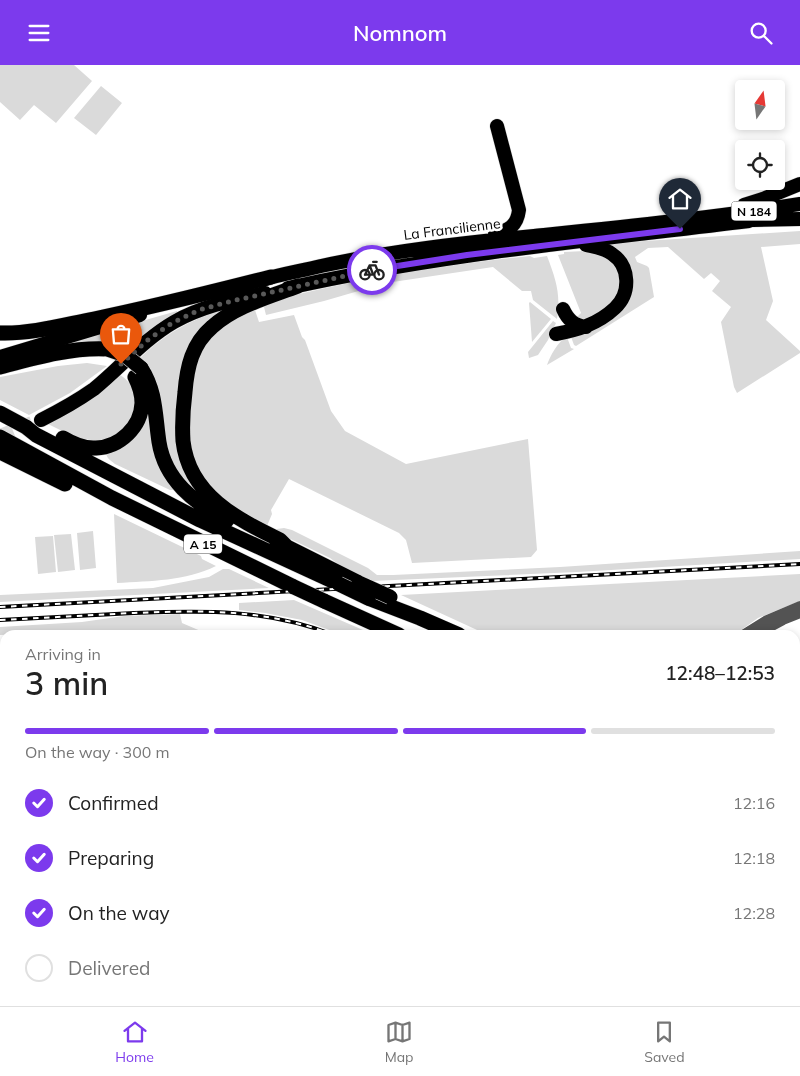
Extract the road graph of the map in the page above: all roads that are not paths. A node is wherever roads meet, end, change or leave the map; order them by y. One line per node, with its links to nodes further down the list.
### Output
1 (497, 126): 10 (highway)
2 (800, 184): 5 (highway)
3 (800, 204): 5 (highway, La Francilienne / N 184)
4 (800, 213): 7 (highway, La Francilienne / N 184)
5 (707, 216): 8 (highway, La Francilienne / N 184)
6 (800, 219): 7 (highway)
7 (753, 220): 11 (highway, La Francilienne / N 184)
8 (553, 239): 9 (highway, La Francilienne / N 184); 11 (highway, La Francilienne / N 184)
9 (536, 241): 10 (highway, La Francilienne / N 184); 13 (highway, La Francilienne / N 184)
10 (467, 242): 12 (highway, La Francilienne / N 184)
11 (570, 243): 15 (highway)
12 (271, 277): 16 (highway); 19 (highway, La Francilienne / N 184)
13 (298, 286): 24 (highway, La Francilienne / N 184); 26 (highway)
14 (563, 309): 15 (highway)
15 (586, 327): 17 (highway)
16 (0, 333)
17 (556, 334)
18 (106, 353): 20 (highway); 21 (highway, bridge); 22 (highway)
19 (0, 357)
20 (0, 367)
21 (138, 372): 24 (highway); 26 (highway)
22 (0, 374)
23 (0, 413): 24 (highway, A 15, bridge)
24 (37, 428): 29 (highway, A 15, bridge)
25 (4, 444): 30 (highway, A 15, bridge)
26 (287, 547): 29 (highway, bridge)
27 (800, 606): 32 (street)
28 (800, 613): 33 (street)
29 (420, 618): 31 (highway, A 15)
30 (388, 630)
31 (448, 630)
32 (750, 630)
33 (764, 630)

